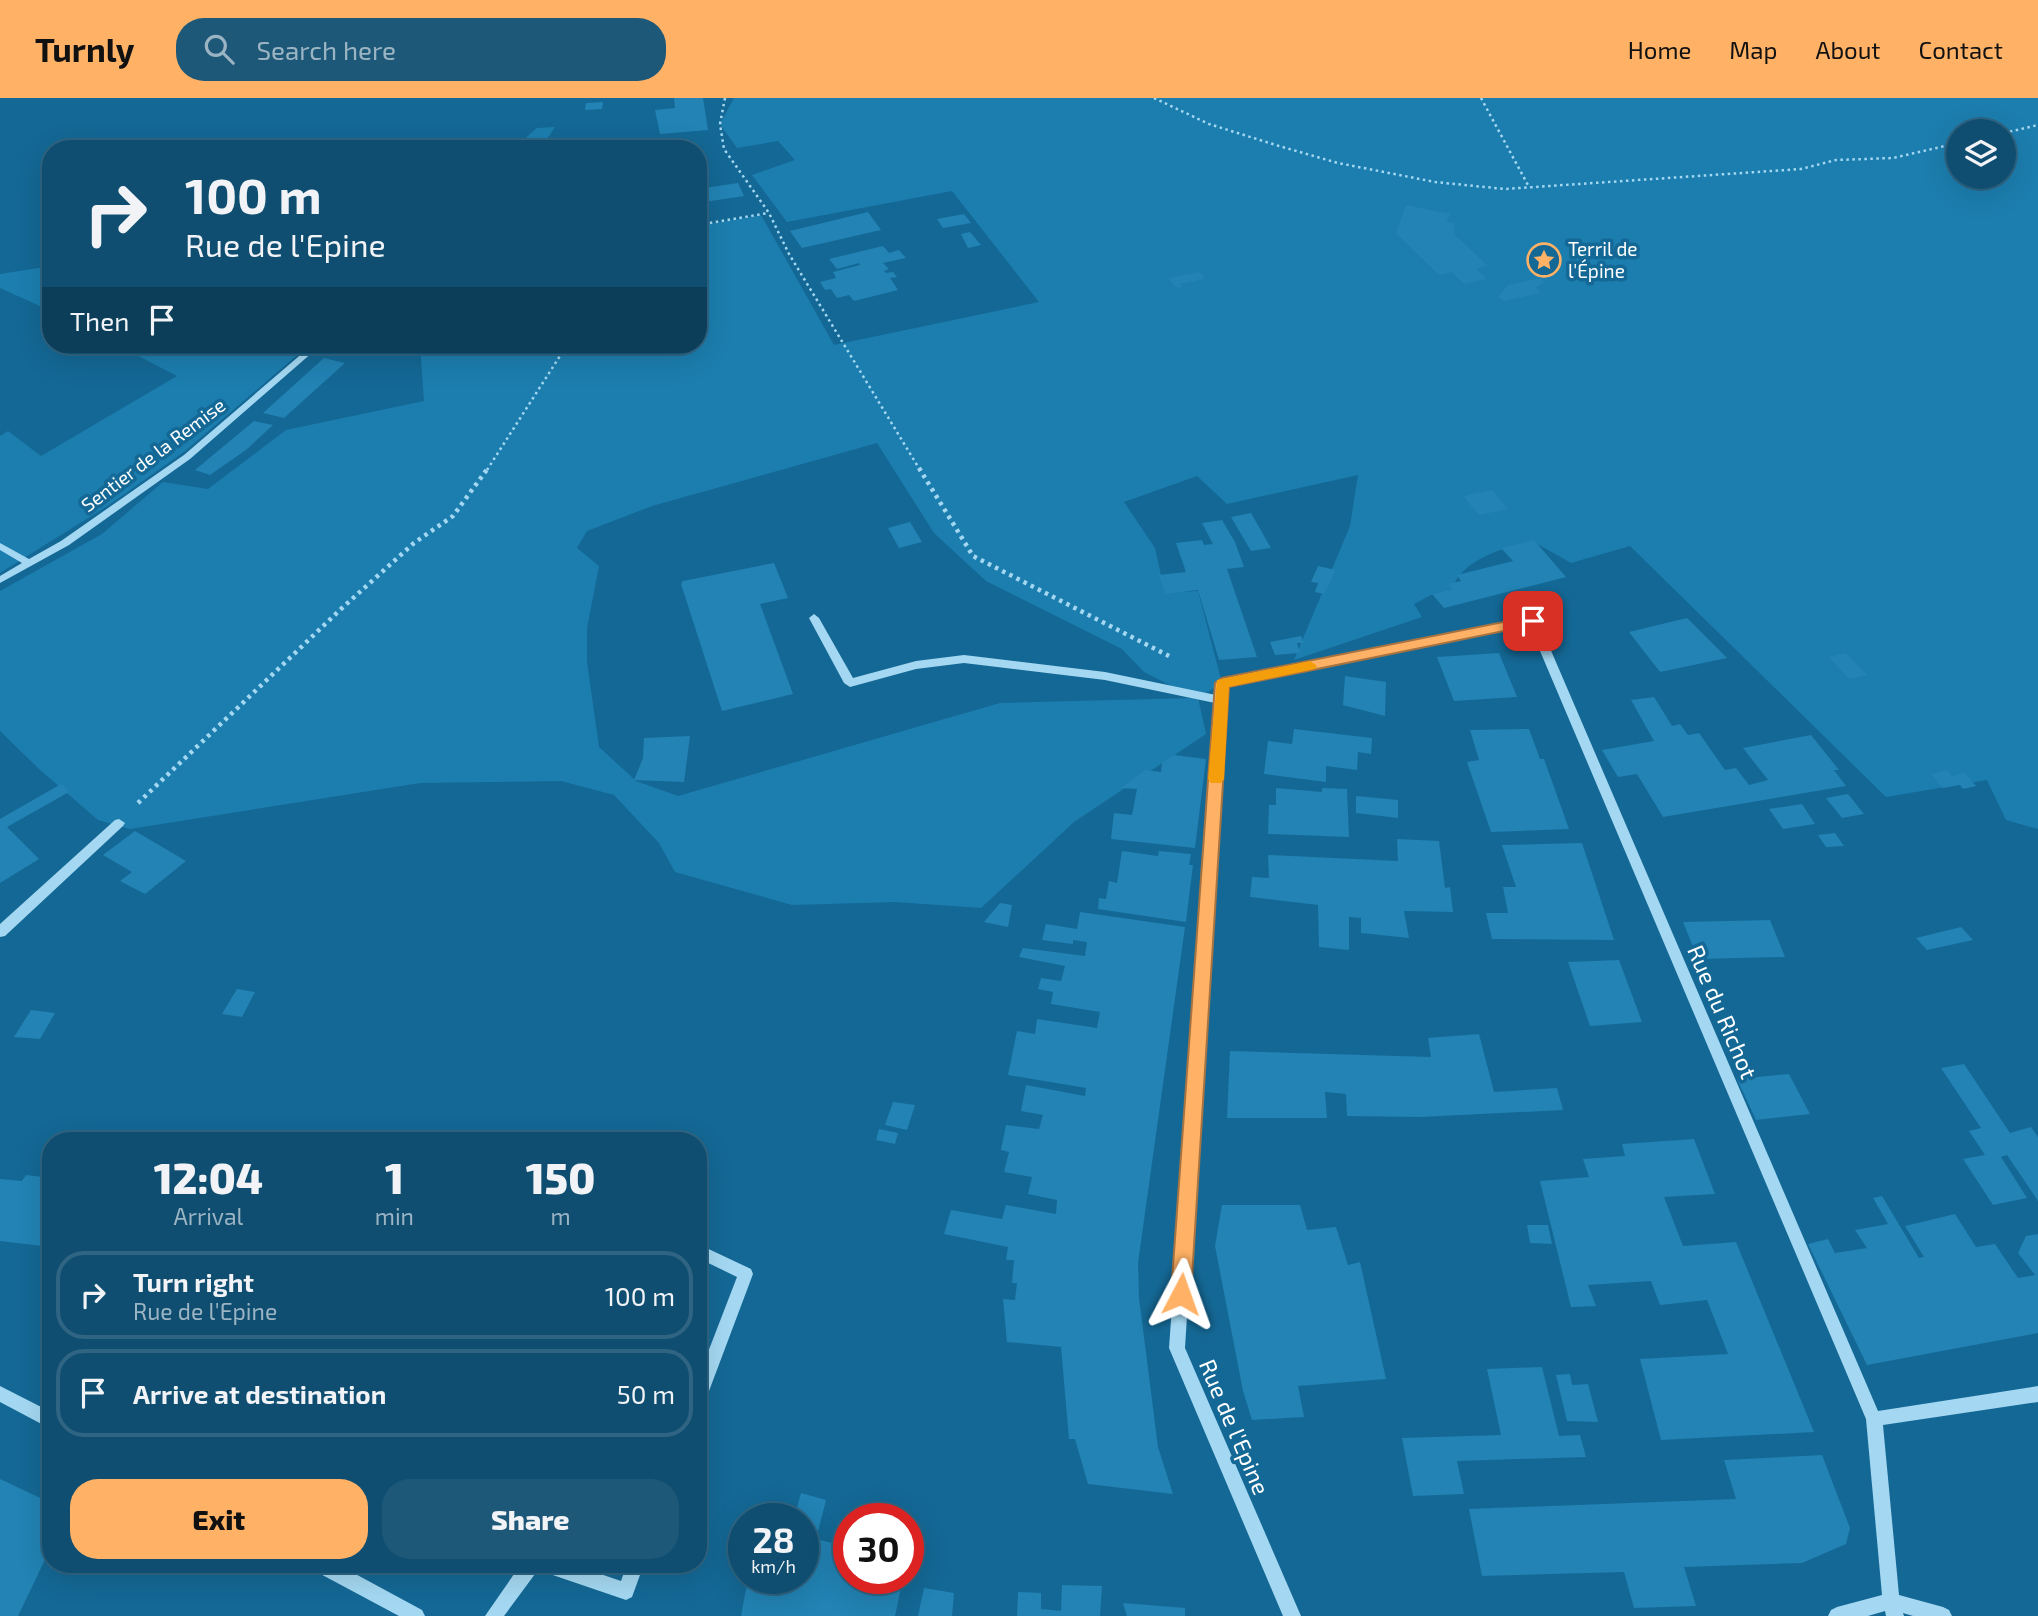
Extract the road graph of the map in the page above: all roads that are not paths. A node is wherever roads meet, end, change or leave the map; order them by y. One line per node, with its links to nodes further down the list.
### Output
1 (307, 354): 3 (street, Sentier de la Remise)
2 (0, 546): 3 (street)
3 (29, 563): 4 (street, Sentier de la Remise)
4 (0, 580)
5 (814, 618): 7 (street)
6 (1533, 621): 7 (street, Rue de l'Epine); 15 (street, Rue du Richot)
7 (1221, 700): 23 (street, Rue de l'Epine)
8 (119, 823): 9 (street)
9 (0, 932)
10 (707, 1255): 11 (lane)
11 (707, 1376)
12 (0, 1394): 14 (street)
13 (2038, 1394): 15 (street)
14 (42, 1416)
15 (1874, 1419): 20 (street, Rue du Richot)
16 (336, 1573): 21 (street)
17 (526, 1573): 22 (street)
18 (571, 1573): 19 (street)
19 (633, 1573)
20 (1893, 1609): 24 (street); 25 (street)
21 (416, 1616)
22 (494, 1616)
23 (1292, 1616)
24 (1838, 1616)
25 (1943, 1616)

